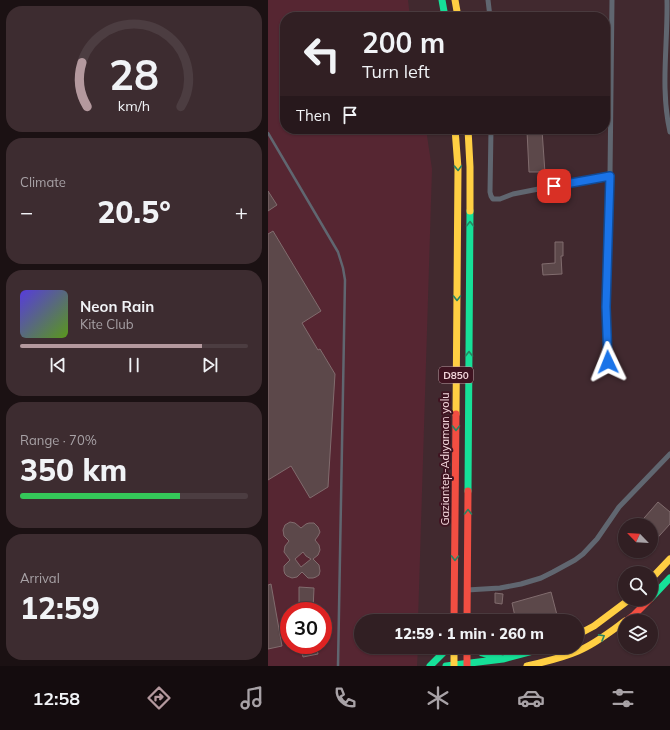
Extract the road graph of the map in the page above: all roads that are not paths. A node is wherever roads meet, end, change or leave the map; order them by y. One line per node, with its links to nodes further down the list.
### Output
1 (442, 0): 6 (main road)
2 (455, 0): 7 (main road)
3 (488, 0): 8 (street)
4 (612, 0): 14 (street)
5 (667, 0): 9 (street)
6 (444, 12)
7 (457, 12)
8 (489, 12)
9 (670, 132)
10 (268, 133): 37 (lane)
11 (455, 134): 24 (main road, Gaziantep-Adıyaman yolu / D850, one-way to 24)
12 (468, 134): 20 (main road, Gaziantep-Adıyaman yolu / D850, one-way to 12)
13 (491, 134): 14 (street)
14 (610, 176): 15 (street)
15 (608, 362)
16 (670, 454): 20 (street)
17 (670, 558): 18 (main road)
18 (658, 571)
19 (670, 578): 21 (main road)
20 (467, 590): 25 (main road, Gaziantep-Adıyaman yolu / D850)
21 (658, 590)
22 (621, 606): 28 (main road)
23 (642, 606): 26 (main road)
24 (454, 614)
25 (467, 614)
26 (635, 614)
27 (618, 626): 40 (main road, one-way to 27)
28 (584, 631)
29 (442, 654): 38 (main road)
30 (454, 654): 35 (main road)
31 (467, 654): 36 (main road)
32 (485, 654): 34 (main road)
33 (524, 654): 34 (main road)
34 (503, 660): 36 (main road)
35 (454, 665): 36 (main road); 39 (main road)
36 (467, 665)
37 (338, 666)
38 (430, 666)
39 (446, 666)
40 (527, 666)

